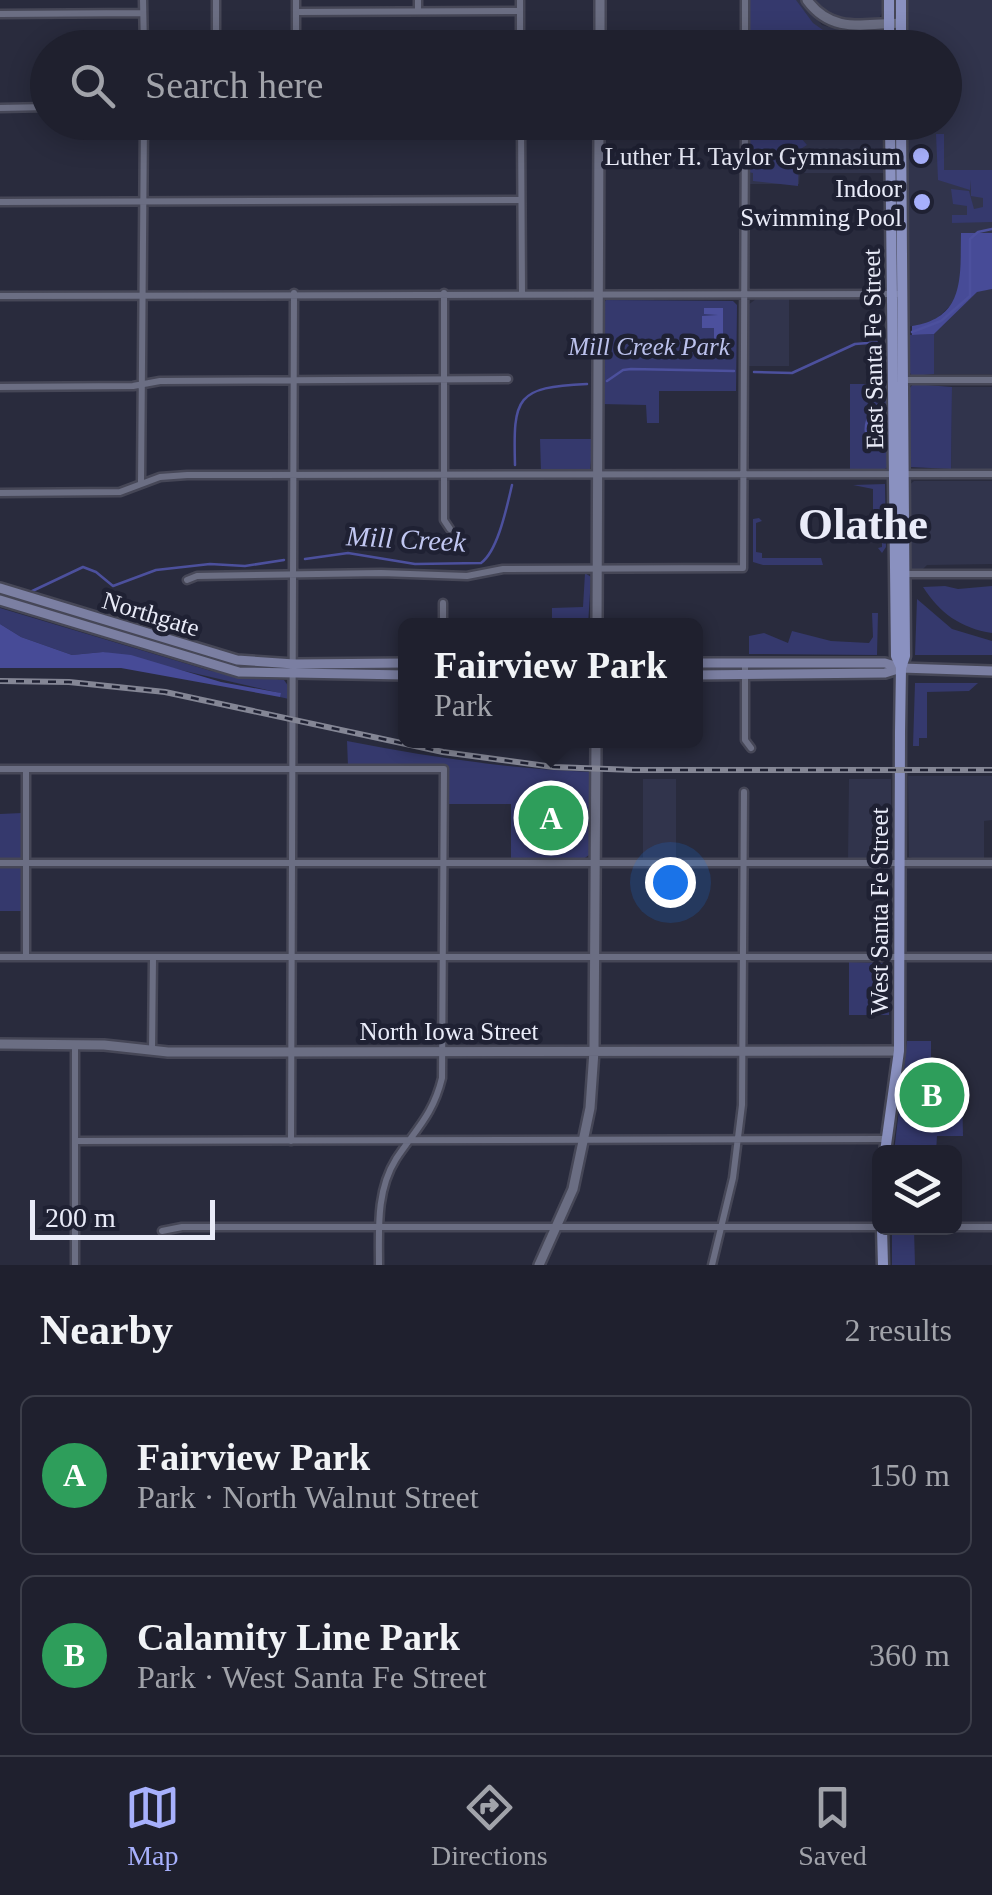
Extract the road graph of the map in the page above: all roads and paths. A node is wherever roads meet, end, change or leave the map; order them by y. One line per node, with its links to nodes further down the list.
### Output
1 (144, 0): 14 (street)
2 (216, 0): 18 (street)
3 (296, 0): 13 (street)
4 (418, 0): 12 (street)
5 (520, 0): 11 (street)
6 (600, 0): 21 (street)
7 (745, 0): 22 (street)
8 (807, 0): 16 (street)
9 (889, 0): 16 (main road)
10 (901, 0): 16 (main road)
11 (520, 10): 12 (street); 20 (street)
12 (418, 11): 13 (street)
13 (296, 12): 19 (street)
14 (144, 13): 15 (street); 17 (street)
15 (0, 14)
16 (895, 23): 23 (main road); 24 (main road)
17 (144, 30)
18 (216, 30)
19 (296, 30)
20 (520, 30)
21 (600, 30)
22 (745, 30)
23 (894, 30)
24 (897, 30)
25 (0, 108): 26 (street)
26 (30, 108)
27 (144, 140): 34 (street)
28 (521, 140): 33 (street)
29 (599, 140): 43 (street)
30 (744, 140): 41 (street)
31 (891, 140): 36 (main road, East Santa Fe Street)
32 (900, 140): 36 (main road, East Santa Fe Street)
33 (521, 200): 34 (street); 38 (street)
34 (144, 201): 35 (street); 42 (street)
35 (0, 202)
36 (896, 225): 39 (main road, East Santa Fe Street)
37 (444, 293): 38 (street); 40 (street); 46 (street)
38 (522, 293): 43 (street)
39 (896, 293): 41 (street); 48 (main road, East Santa Fe Street)
40 (294, 294): 42 (street); 45 (street)
41 (744, 294): 43 (street); 57 (street)
42 (143, 295): 44 (street); 50 (street)
43 (598, 295): 56 (street)
44 (0, 296)
45 (293, 380): 46 (street); 50 (street); 54 (street)
46 (444, 380): 47 (street); 55 (street)
47 (508, 380)
48 (900, 380): 49 (street); 52 (main road, East Santa Fe Street)
49 (992, 380)
50 (142, 383): 51 (street); 58 (street)
51 (0, 386)
52 (900, 474): 53 (street); 57 (street); 63 (main road, East Santa Fe Street)
53 (992, 474)
54 (294, 475): 55 (street); 58 (street); 62 (street)
55 (444, 475): 56 (street); 60 (street)
56 (597, 475): 57 (street); 61 (street)
57 (744, 475): 61 (street)
58 (140, 485): 59 (street)
59 (0, 493)
60 (450, 529)
61 (597, 569): 62 (street); 70 (street)
62 (294, 574): 65 (street); 74 (street)
63 (901, 574): 64 (street); 73 (main road, West Santa Fe Street)
64 (992, 574)
65 (187, 580)
66 (5, 589): 74 (main road, Northgate)
67 (0, 600): 74 (main road, Northgate)
68 (443, 603): 69 (street)
69 (443, 618)
70 (597, 618)
71 (398, 663): 74 (main road)
72 (703, 664): 75 (main road)
73 (902, 668): 75 (main road); 76 (main road); 86 (main road, West Santa Fe Street)
74 (294, 669): 78 (main road); 83 (street)
75 (745, 669): 77 (main road); 80 (street)
76 (992, 671)
77 (703, 673)
78 (398, 675)
79 (596, 748): 90 (street)
80 (751, 748)
81 (0, 768): 82 (street)
82 (26, 769): 83 (street); 88 (street)
83 (294, 769): 89 (street); 92 (street)
84 (744, 792): 85 (street)
85 (744, 862): 86 (street); 90 (street); 98 (street)
86 (899, 862): 91 (street); 99 (main road, West Santa Fe Street)
87 (0, 863): 88 (street)
88 (25, 863): 92 (street); 95 (street)
89 (444, 863): 90 (street); 92 (street); 96 (street)
90 (595, 863): 97 (street)
91 (992, 863)
92 (294, 864): 101 (street)
93 (992, 956): 99 (street)
94 (0, 957): 95 (street)
95 (26, 957): 100 (street)
96 (444, 957): 97 (street); 101 (street); 105 (street)
97 (594, 957): 98 (street); 108 (street)
98 (744, 957): 99 (street); 106 (street)
99 (900, 957): 109 (main road, West Santa Fe Street)
100 (154, 958): 101 (street); 104 (street)
101 (294, 958): 107 (street)
102 (0, 1044): 103 (street, North Iowa Street)
103 (75, 1044): 104 (street, North Iowa Street); 114 (street)
104 (152, 1050): 107 (street, North Iowa Street)
105 (443, 1051): 107 (street, North Iowa Street); 108 (street, North Iowa Street); 111 (street)
106 (744, 1051): 108 (street, North Iowa Street); 109 (street, North Iowa Street); 113 (street)
107 (294, 1052): 115 (street)
108 (594, 1052): 112 (street)
109 (899, 1052): 110 (main road, West Santa Fe Street)
110 (886, 1139): 113 (street); 116 (main road, West Santa Fe Street)
111 (411, 1140): 112 (street); 115 (street); 121 (street)
112 (584, 1140): 113 (street); 122 (street)
113 (739, 1140): 117 (street)
114 (76, 1141): 115 (street); 125 (street)
115 (292, 1141)
116 (886, 1145)
117 (722, 1227): 118 (street); 122 (street); 128 (street)
118 (872, 1227)
119 (962, 1227): 120 (street)
120 (992, 1227)
121 (379, 1228): 122 (street); 123 (street); 126 (street)
122 (556, 1228): 127 (street)
123 (162, 1231)
124 (881, 1235): 129 (main road)
125 (75, 1265)
126 (379, 1265)
127 (539, 1265)
128 (712, 1265)
129 (882, 1265)

